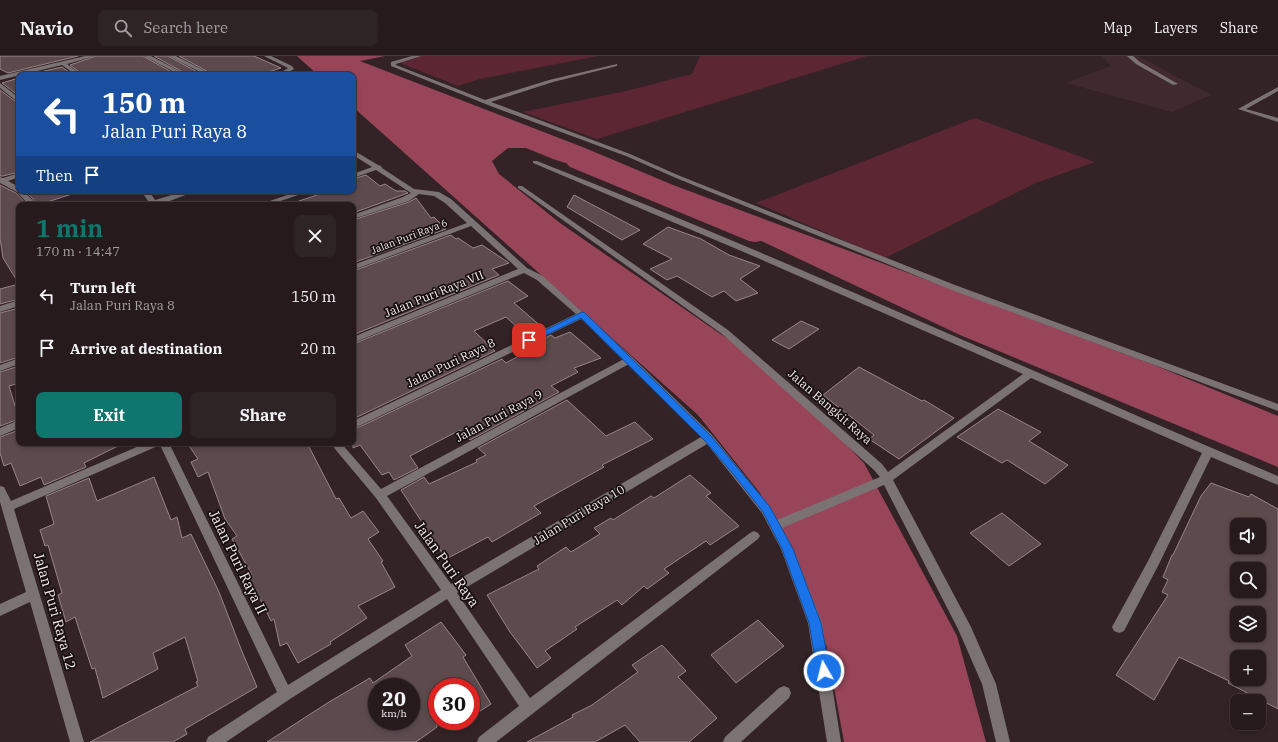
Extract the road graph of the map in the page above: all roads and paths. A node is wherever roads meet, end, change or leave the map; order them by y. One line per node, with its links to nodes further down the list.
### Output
1 (92, 56): 7 (street)
2 (147, 56): 11 (street)
3 (172, 56): 12 (street)
4 (267, 56): 13 (street)
5 (418, 56): 20 (street)
6 (1130, 56): 16 (street)
7 (63, 63): 9 (street); 10 (street)
8 (615, 65): 20 (street)
9 (25, 72)
10 (75, 72)
11 (178, 72)
12 (204, 72)
13 (286, 72)
14 (16, 74): 15 (street)
15 (0, 78)
16 (1175, 84)
17 (0, 85): 19 (street)
18 (1278, 89): 21 (street)
19 (16, 98)
20 (485, 102): 49 (street)
21 (1278, 120)
22 (356, 154): 24 (street)
23 (535, 162): 48 (street)
24 (379, 167): 25 (street); 30 (street)
25 (356, 175)
26 (16, 177): 27 (street)
27 (1, 180): 29 (street)
28 (520, 187): 58 (street, Jalan Bangkit Raya)
29 (16, 189)
30 (417, 192): 37 (street); 38 (street)
31 (22, 194): 34 (street)
32 (183, 194): 35 (street)
33 (297, 194): 36 (street)
34 (30, 202)
35 (160, 202)
36 (271, 202)
37 (356, 216)
38 (473, 223): 39 (street, Jalan Puri Raya 6); 40 (street)
39 (356, 267)
40 (524, 270): 43 (street); 44 (street, Jalan Puri Raya VII)
41 (16, 304): 42 (street)
42 (0, 309)
43 (582, 315): 45 (street); 50 (street, Jalan Puri Raya 8)
44 (356, 339)
45 (630, 360): 53 (street); 61 (street, Jalan Puri Raya 9)
46 (16, 362): 47 (street)
47 (0, 368)
48 (1030, 374): 57 (street); 58 (street)
49 (1278, 408)
50 (356, 424)
51 (16, 425): 52 (street)
52 (0, 432)
53 (708, 438): 63 (street); 65 (street, Jalan Puri Raya 10)
54 (149, 446): 62 (street)
55 (165, 446): 70 (street, Jalan Puri Raya II)
56 (338, 446): 61 (street, Jalan Puri Raya)
57 (1208, 452): 59 (street); 68 (street)
58 (883, 480): 63 (street); 77 (street, Jalan Bangkit Raya)
59 (1278, 481)
60 (0, 490): 62 (street, Jalan Puri Raya 12)
61 (380, 495): 65 (street, Jalan Puri Raya)
62 (8, 507): 66 (street, Jalan Puri Raya 12)
63 (778, 525): 76 (street)
64 (754, 536): 71 (street)
65 (449, 591): 70 (street, Jalan Puri Raya 10); 71 (street, Jalan Puri Raya)
66 (34, 594): 67 (street); 72 (street, Jalan Puri Raya 12)
67 (0, 610)
68 (1120, 627)
69 (784, 692): 75 (street)
70 (286, 694): 73 (street, Jalan Puri Raya 10)
71 (528, 707): 74 (street)
72 (77, 742)
73 (213, 742)
74 (484, 742)
75 (730, 742)
76 (834, 742)
77 (1004, 742)

